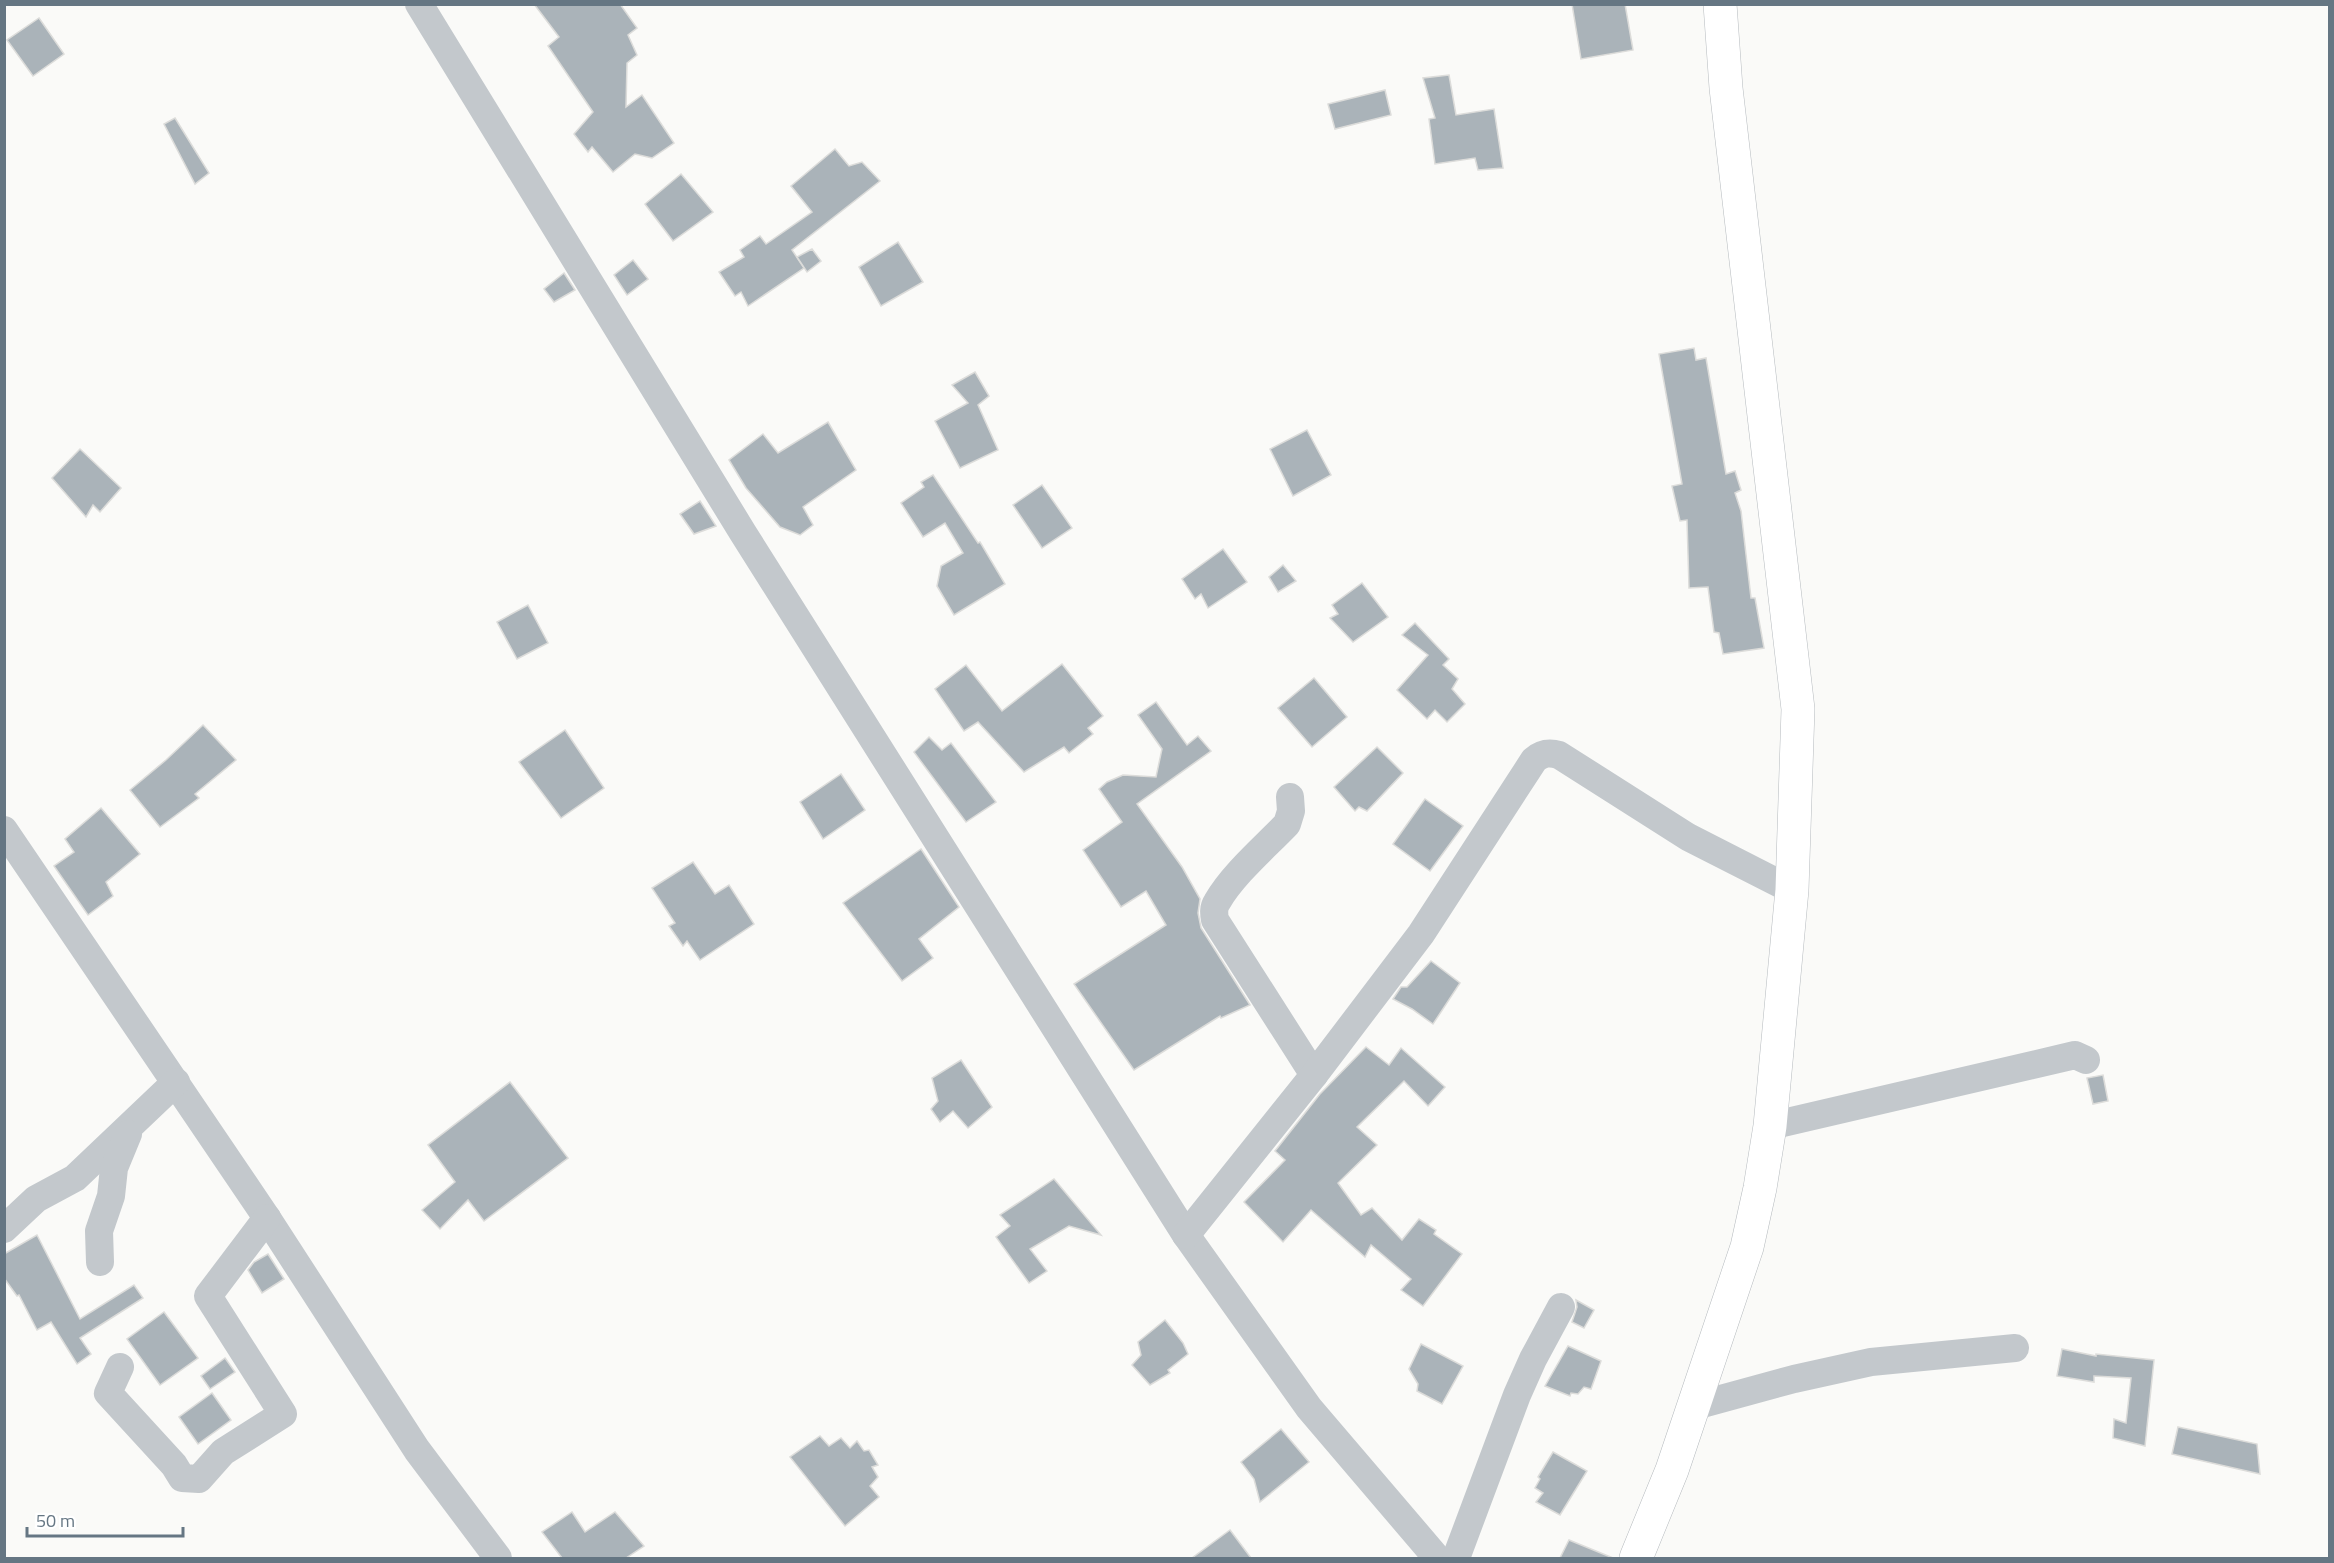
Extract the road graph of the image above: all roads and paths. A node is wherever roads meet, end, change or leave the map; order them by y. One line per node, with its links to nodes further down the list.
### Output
1 (419, 4): 13 (street)
2 (1720, 4): 5 (main road)
3 (1290, 796): 7 (street)
4 (4, 830): 8 (street)
5 (1792, 890): 7 (street); 10 (main road)
6 (2086, 1060): 10 (street)
7 (1314, 1075): 13 (street)
8 (176, 1082): 9 (street); 11 (street)
9 (133, 1123): 12 (street); 14 (street)
10 (1770, 1126): 18 (main road)
11 (267, 1218): 17 (street); 20 (street)
12 (4, 1229)
13 (1186, 1235): 19 (street)
14 (100, 1262)
15 (1561, 1307): 19 (street)
16 (2015, 1348): 18 (street)
17 (120, 1367)
18 (1695, 1406): 21 (main road)
19 (1437, 1557)
20 (498, 1558)
21 (1636, 1558)

